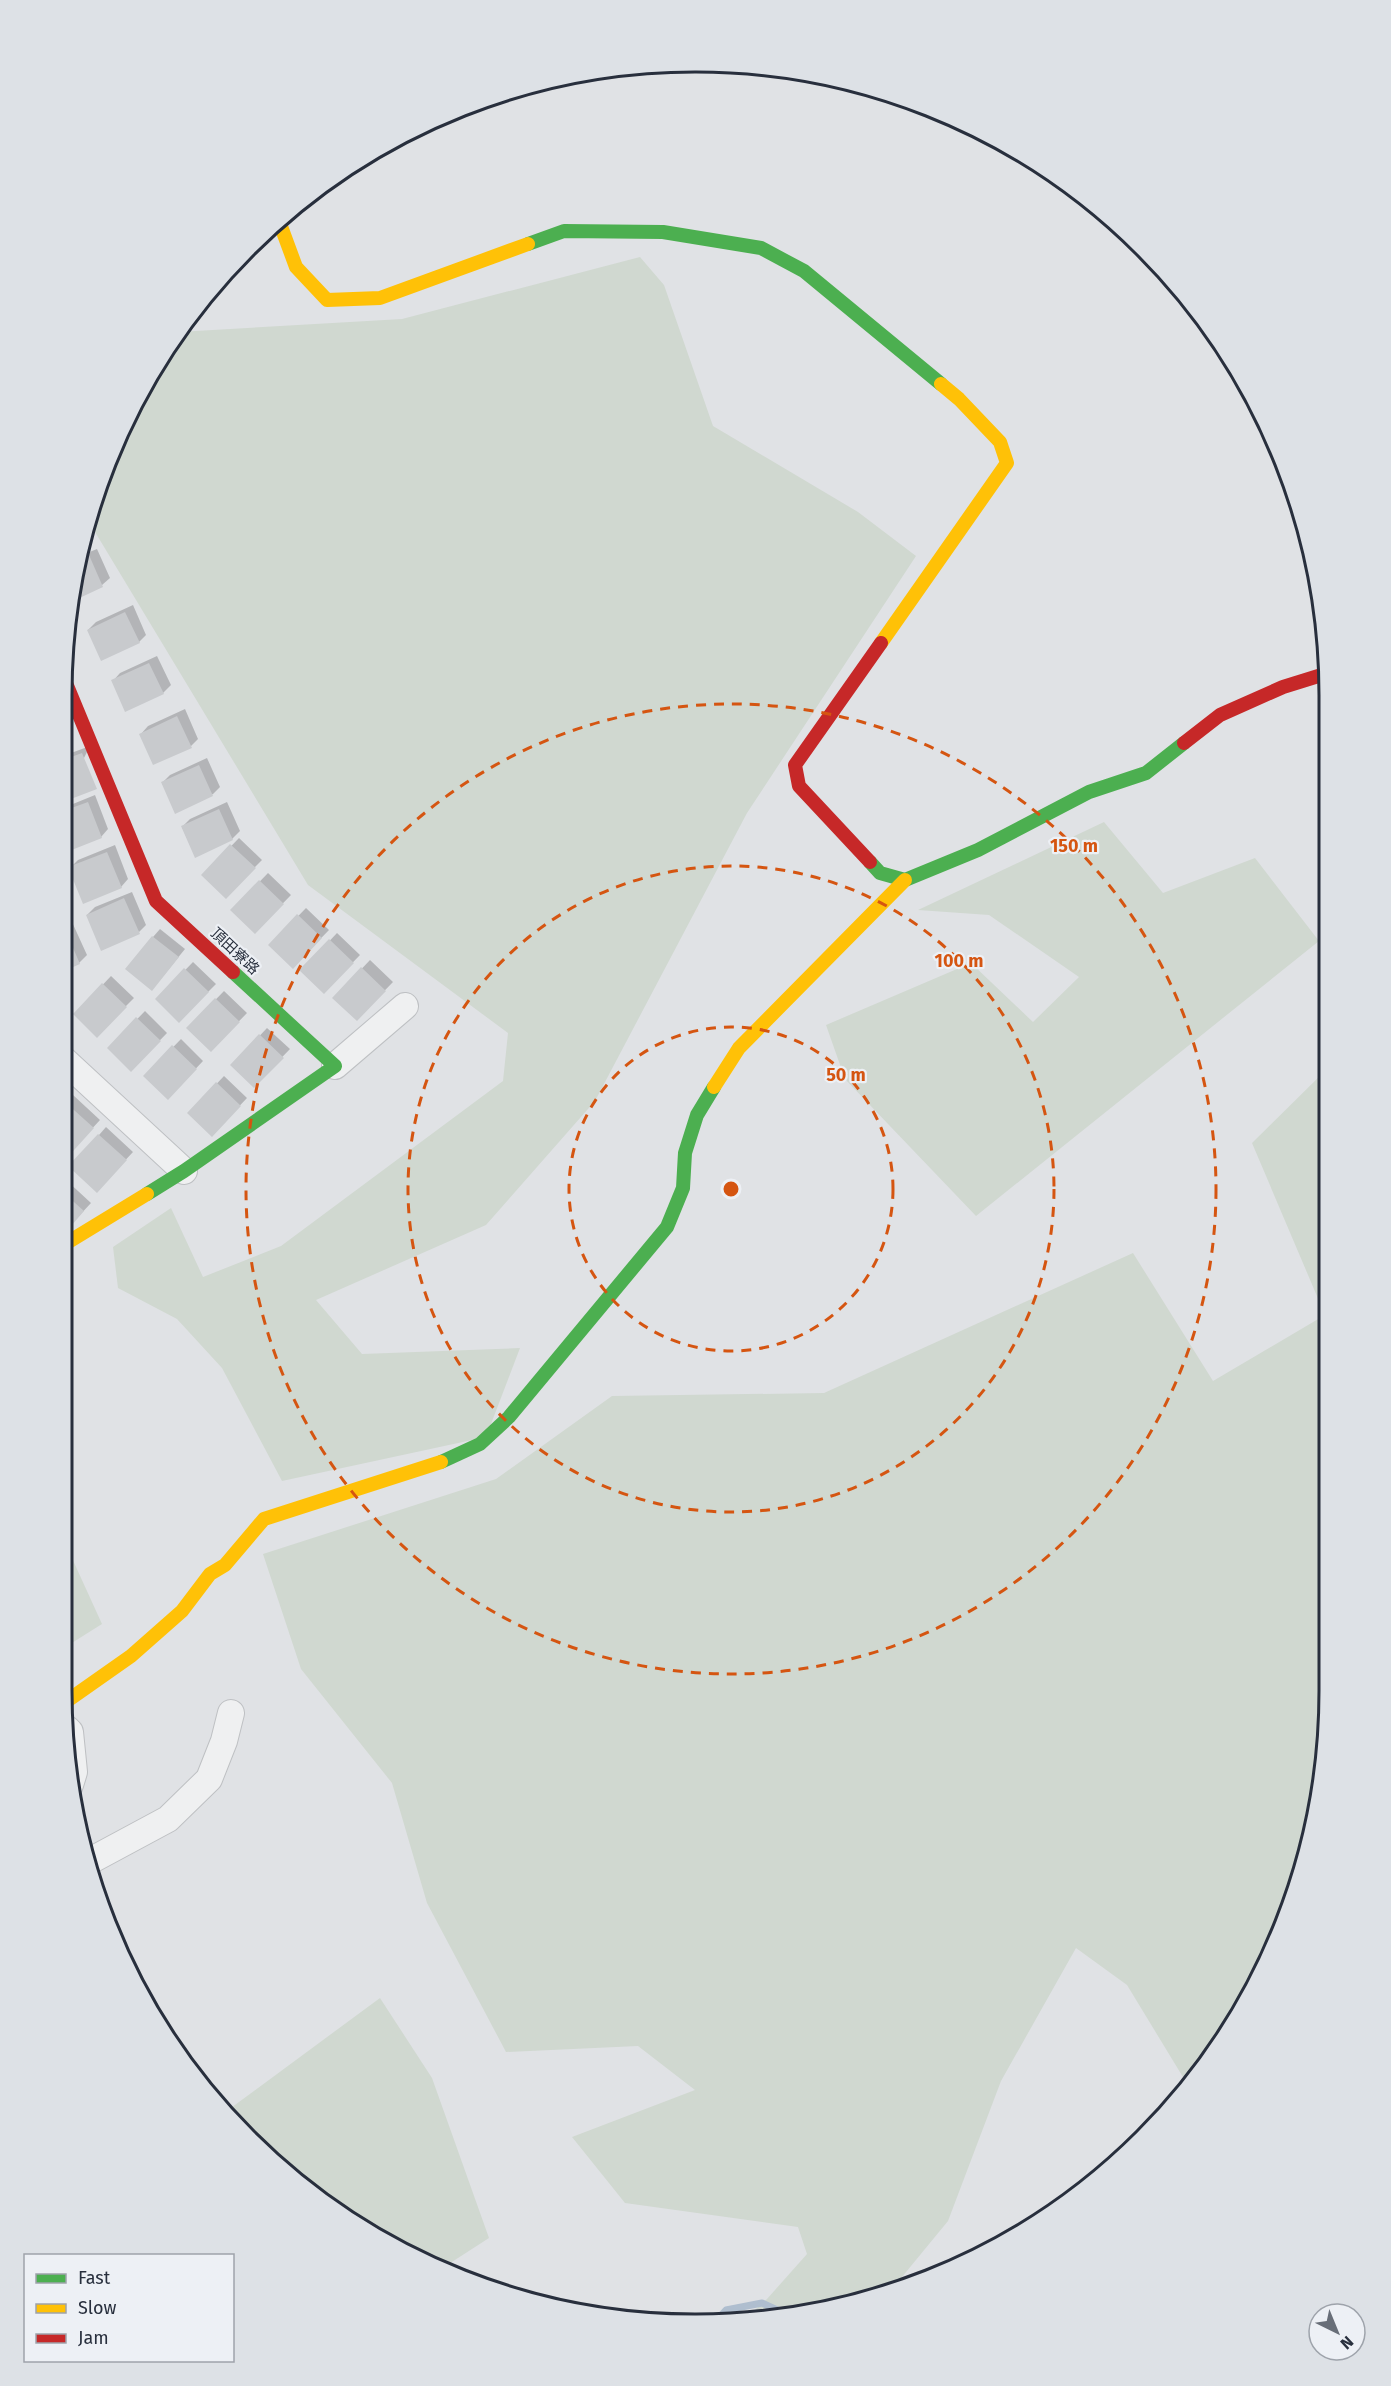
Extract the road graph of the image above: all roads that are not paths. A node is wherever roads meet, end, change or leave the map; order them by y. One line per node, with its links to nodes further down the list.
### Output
1 (282, 229): 4 (street)
2 (1319, 676): 4 (street)
3 (72, 698): 6 (street, 頂田寮路)
4 (905, 880): 10 (street)
5 (405, 1006): 6 (street)
6 (335, 1066): 8 (street)
7 (72, 1067): 8 (street)
8 (184, 1171): 9 (street)
9 (72, 1240)
10 (72, 1697)
11 (231, 1713): 12 (street)
12 (95, 1858)

